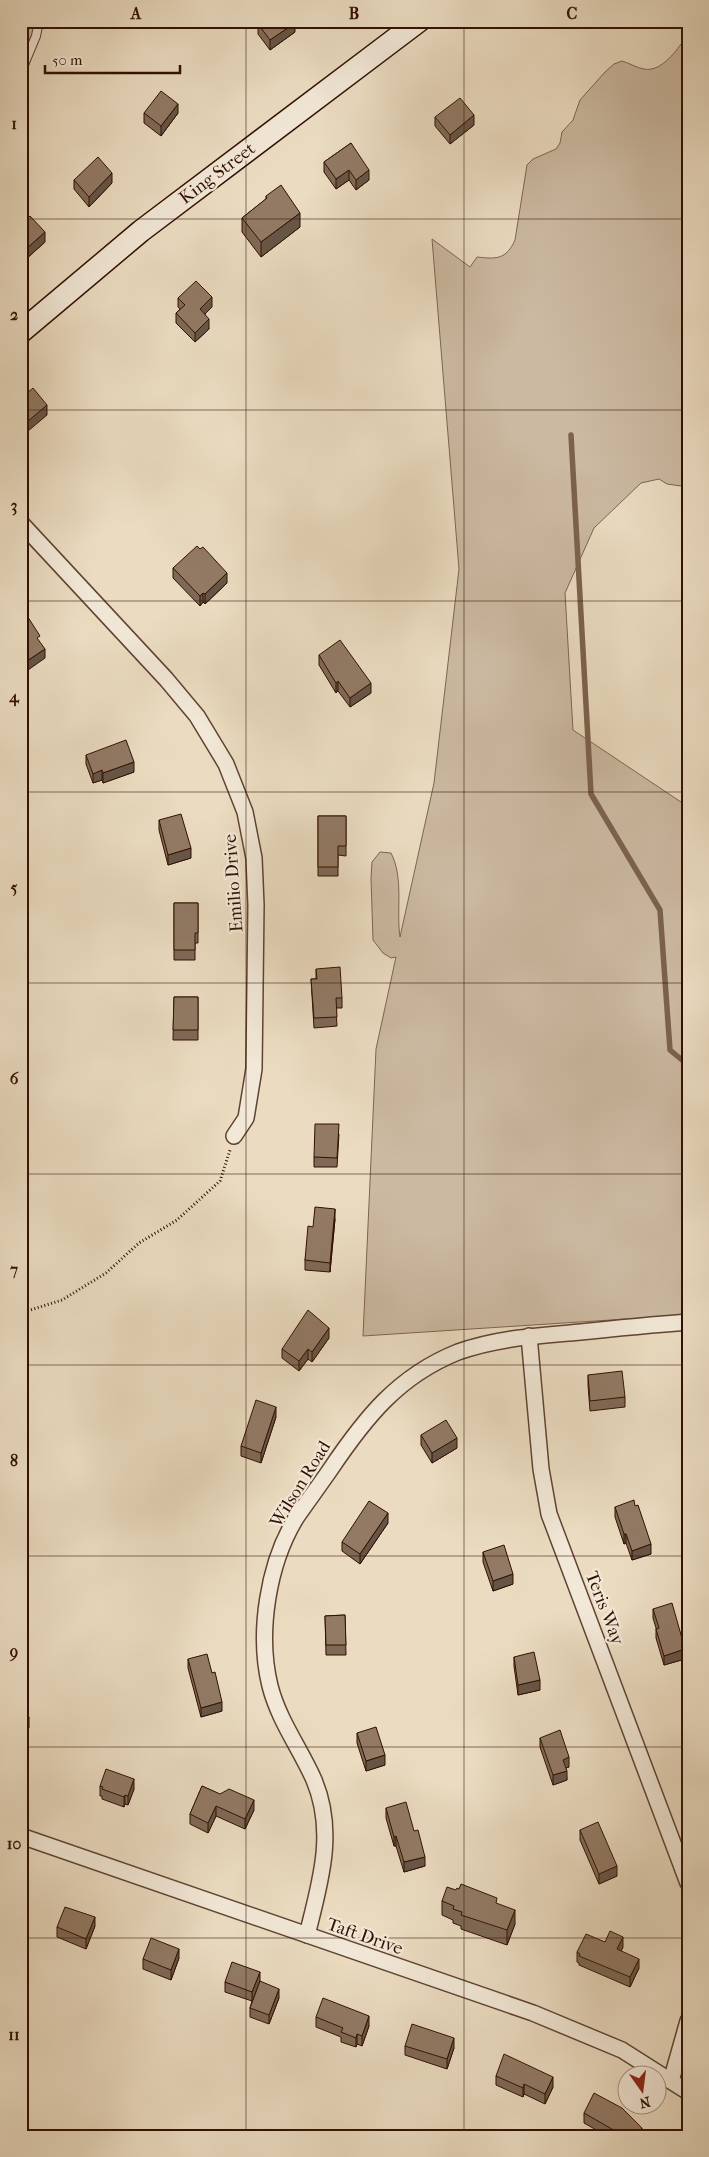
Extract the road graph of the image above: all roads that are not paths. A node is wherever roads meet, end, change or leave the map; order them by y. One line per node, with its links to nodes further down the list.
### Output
1 (39, 21): 3 (lane)
2 (419, 21): 4 (main road, King Street)
3 (21, 72)
4 (21, 332)
5 (21, 523): 6 (street, Emilio Drive)
6 (234, 1136)
7 (688, 1322): 8 (street, Wilson Road)
8 (529, 1336): 10 (street, Teris Way); 11 (street, Wilson Road)
9 (21, 1836): 11 (street, Taft Drive)
10 (688, 1883)
11 (307, 1936): 13 (street, Taft Drive)
12 (688, 2021): 13 (street)
13 (671, 2081): 14 (street, Taft Drive)
14 (688, 2092)

